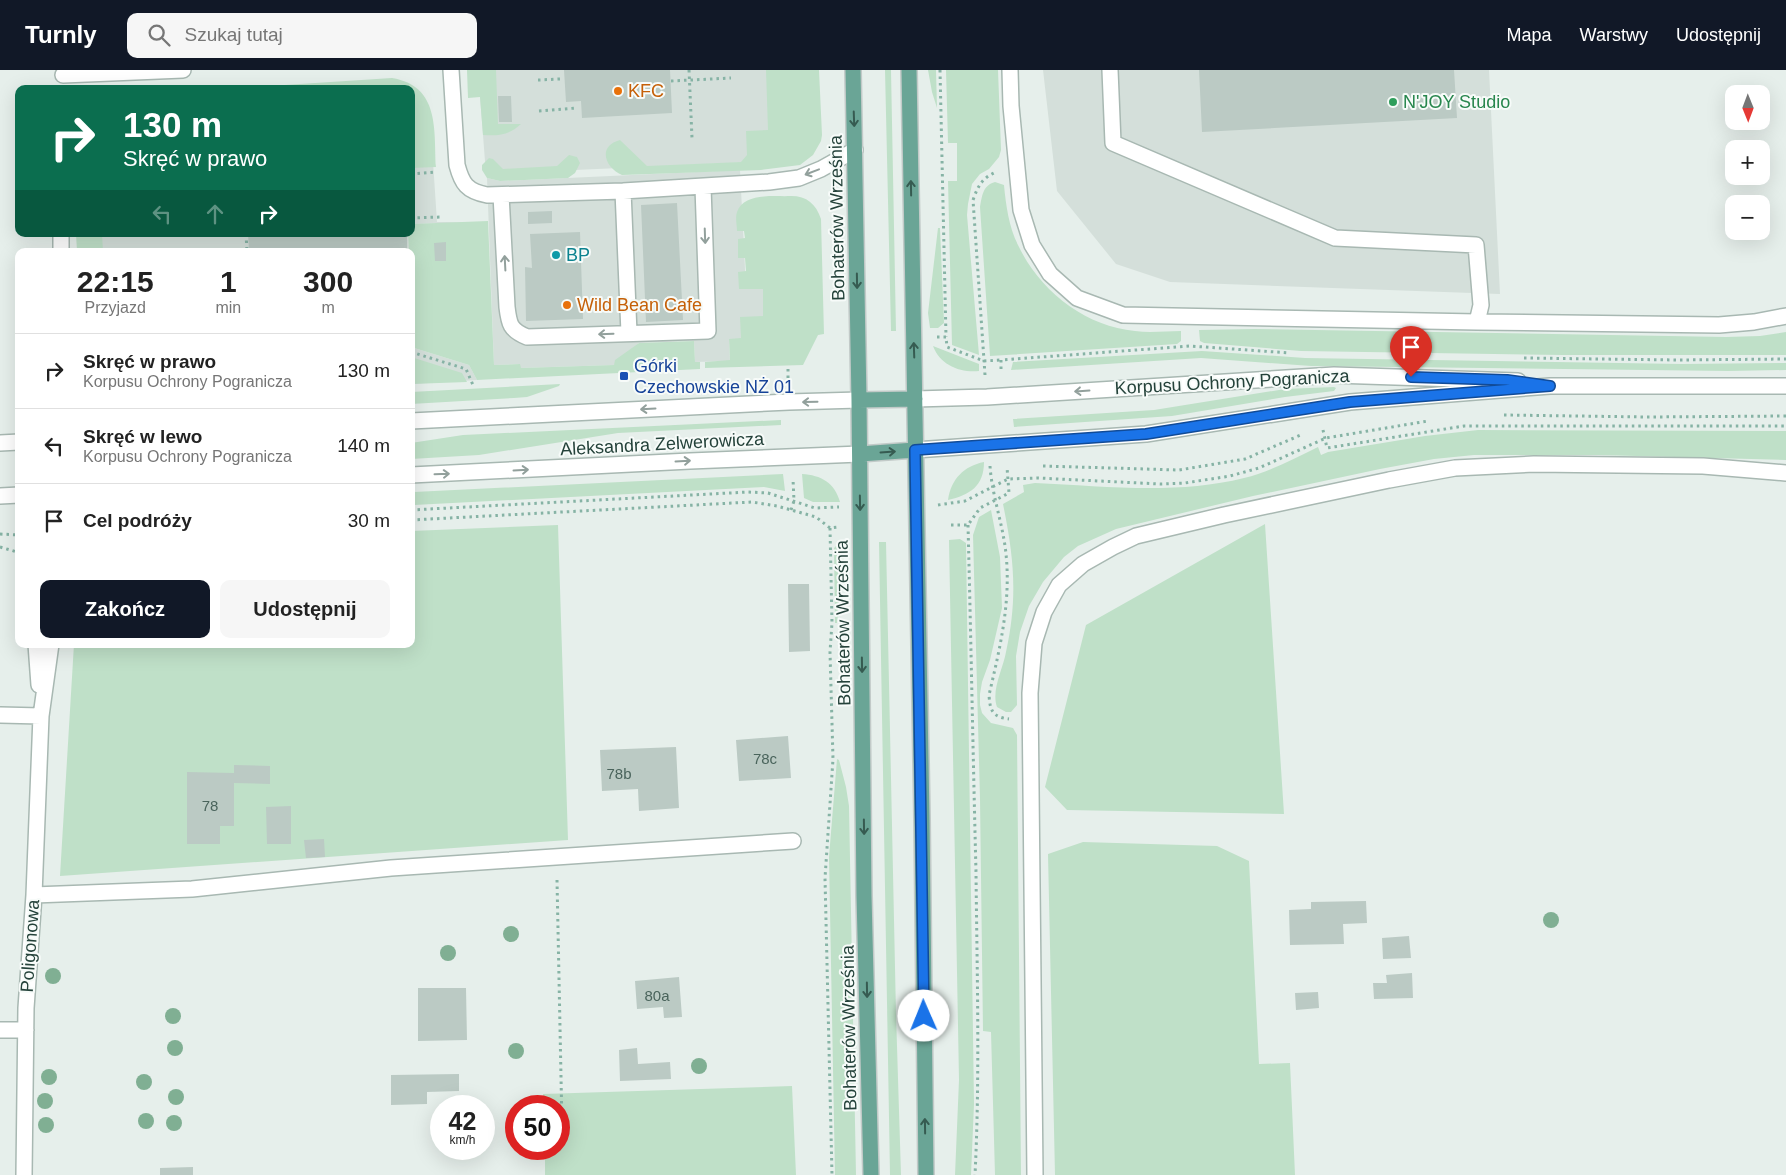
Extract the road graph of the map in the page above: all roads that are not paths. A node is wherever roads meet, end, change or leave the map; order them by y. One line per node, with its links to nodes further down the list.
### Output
1 (183, 70): 7 (street)
2 (451, 70): 11 (street)
3 (853, 70): 8 (main road, Bohaterów Września, one-way to 8)
4 (908, 70): 17 (main road, one-way to 4)
5 (1010, 70): 13 (street)
6 (1110, 70): 13 (street)
7 (63, 78)
8 (855, 150): 9 (street, one-way to 9); 18 (main road, Bohaterów Września, one-way to 18)
9 (703, 187): 10 (street); 14 (street, one-way to 14)
10 (623, 191): 11 (street); 14 (street)
11 (502, 195): 14 (street, one-way to 11)
12 (1786, 316): 13 (street)
13 (1477, 322)
14 (629, 333)
15 (1550, 386): 16 (street, Korpusu Ochrony Pogranicza); 17 (street, Korpusu Ochrony Pogranicza, one-way to 17); 22 (street, Korpusu Ochrony Pogranicza)
16 (1786, 386)
17 (915, 399): 18 (main road, Aleksandra Zelwerowicza); 22 (main road)
18 (859, 400): 19 (street, Aleksandra Zelwerowicza, one-way to 19); 23 (main road, Bohaterów Września)
19 (415, 421)
20 (15, 442): 21 (street)
21 (0, 443)
22 (915, 450): 23 (main road, Aleksandra Zelwerowicza, one-way to 22); 38 (main road, one-way to 22)
23 (860, 454): 25 (street, Aleksandra Zelwerowicza, one-way to 23); 37 (main road, Bohaterów Września, one-way to 37)
24 (1786, 472): 39 (street)
25 (415, 476)
26 (15, 495): 27 (street)
27 (0, 496)
28 (36, 648): 31 (street, Poligonowa)
29 (50, 648): 31 (street, Poligonowa)
30 (0, 715): 31 (street)
31 (41, 716): 33 (street, Poligonowa)
32 (793, 841): 33 (street)
33 (34, 895): 35 (street, Poligonowa)
34 (0, 1030): 35 (street)
35 (26, 1030): 36 (street, Poligonowa)
36 (24, 1175)
37 (871, 1175)
38 (926, 1175)
39 (1035, 1175)

